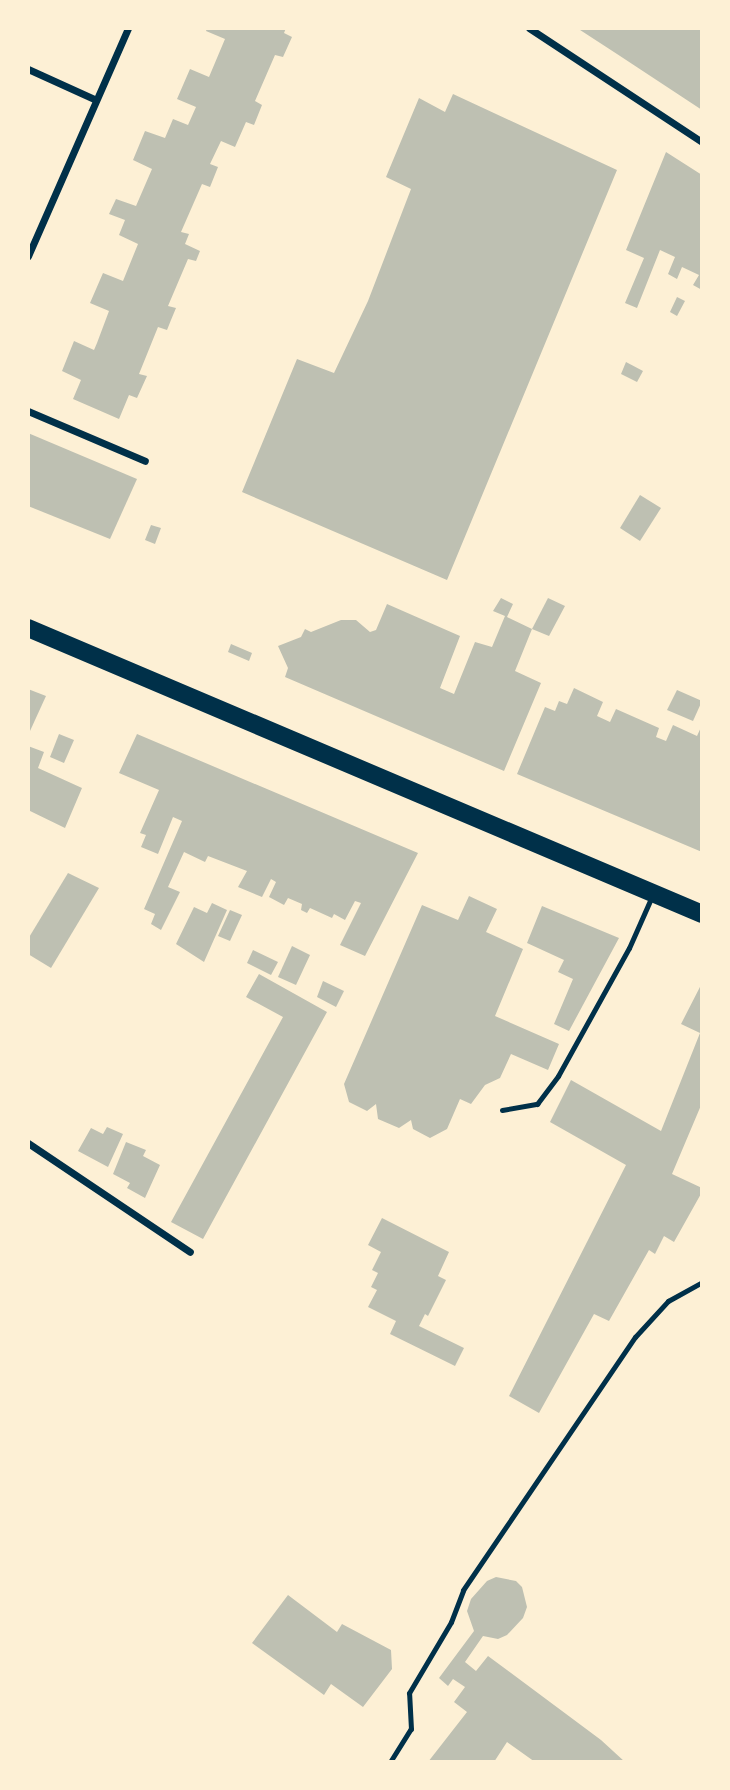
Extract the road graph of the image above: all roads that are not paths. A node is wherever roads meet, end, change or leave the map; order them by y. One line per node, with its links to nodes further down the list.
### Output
1 (128, 28): 4 (street)
2 (529, 28): 5 (street)
3 (28, 69): 4 (street)
4 (94, 99): 6 (street)
5 (702, 142)
6 (28, 256)
7 (28, 411): 8 (street)
8 (145, 461)
9 (28, 628): 10 (main road)
10 (653, 893): 11 (main road); 12 (lane)
11 (702, 914)
12 (502, 1110)
13 (28, 1143): 14 (street)
14 (190, 1252)
15 (702, 1282): 16 (lane)
16 (390, 1762)

